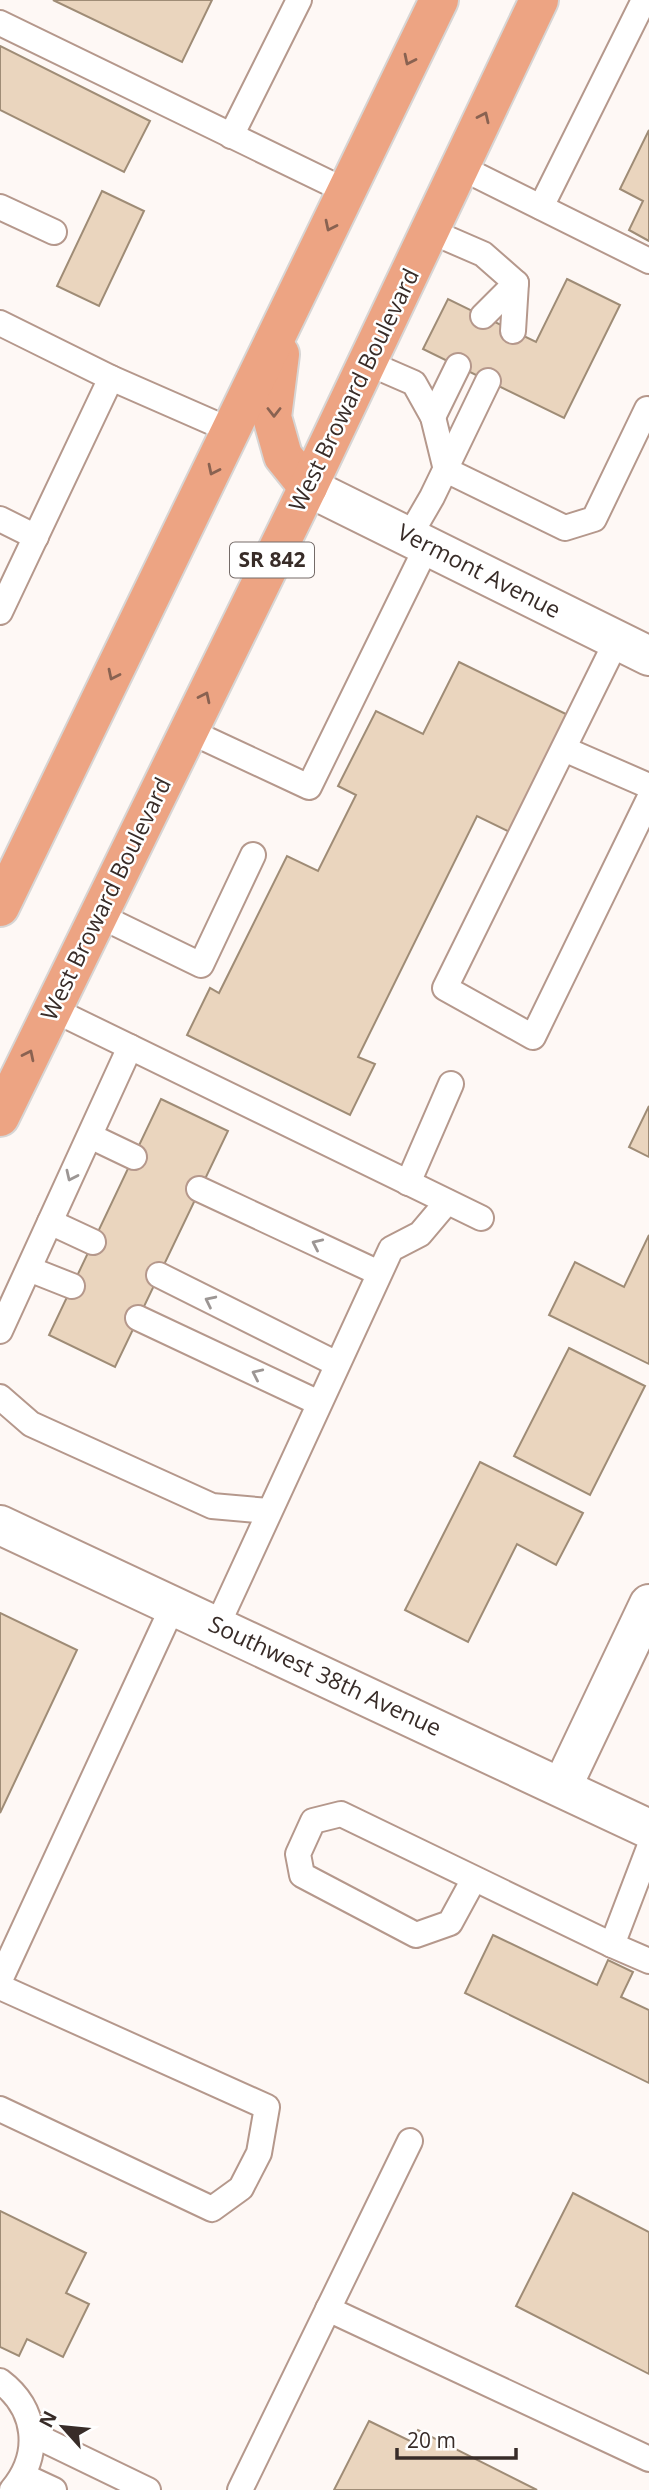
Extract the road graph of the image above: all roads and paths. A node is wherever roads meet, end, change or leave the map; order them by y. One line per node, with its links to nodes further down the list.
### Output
1 (299, 0): 6 (lane)
2 (439, 0): 8 (main road, one-way to 8)
3 (539, 0): 7 (main road, West Broward Boulevard / SR 842, one-way to 3)
4 (644, 0): 10 (lane)
5 (0, 23): 6 (lane)
6 (232, 135): 8 (lane)
7 (460, 167): 10 (lane); 11 (main road, West Broward Boulevard / SR 842)
8 (346, 191): 16 (main road, one-way to 16)
9 (0, 207): 12 (lane)
10 (541, 208): 13 (lane)
11 (430, 231): 14 (lane); 19 (main road, West Broward Boulevard / SR 842)
12 (54, 232)
13 (649, 261)
14 (516, 283): 15 (lane); 18 (lane)
15 (483, 316)
16 (285, 320): 23 (main road); 25 (main road, one-way to 25)
17 (0, 323): 20 (lane)
18 (513, 331)
19 (368, 363): 22 (lane); 25 (main road, West Broward Boulevard / SR 842)
20 (111, 378): 23 (lane); 27 (lane)
21 (647, 410): 24 (lane)
22 (433, 417): 24 (lane); 24 (lane)
23 (232, 431): 36 (main road, one-way to 36)
24 (446, 470): 28 (lane)
25 (308, 487): 28 (street, Vermont Avenue); 31 (main road, West Broward Boulevard / SR 842, one-way to 25)
26 (0, 519): 27 (lane)
27 (36, 537): 29 (lane)
28 (418, 541): 30 (street, Vermont Avenue); 31 (lane)
29 (0, 612)
30 (633, 648): 32 (lane)
31 (188, 731): 37 (main road, West Broward Boulevard / SR 842)
32 (564, 749): 33 (lane); 34 (lane)
33 (649, 786)
34 (649, 799)
35 (253, 855): 37 (lane)
36 (0, 907)
37 (98, 915): 38 (main road, West Broward Boulevard / SR 842)
38 (52, 1009): 39 (lane); 41 (main road, West Broward Boulevard / SR 842, one-way to 38)
39 (130, 1047): 42 (lane); 44 (lane)
40 (451, 1084): 44 (lane)
41 (0, 1117)
42 (90, 1136): 43 (lane); 48 (lane, one-way to 48)
43 (134, 1157)
44 (408, 1183): 46 (lane)
45 (200, 1189): 51 (lane, one-way to 45)
46 (447, 1202): 47 (lane); 51 (lane)
47 (481, 1219)
48 (50, 1222): 49 (lane); 50 (lane)
49 (93, 1242)
50 (29, 1269): 53 (lane); 55 (lane)
51 (379, 1273): 56 (lane)
52 (159, 1275): 56 (lane, one-way to 52)
53 (72, 1286)
54 (138, 1318): 58 (lane, one-way to 54)
55 (0, 1331)
56 (337, 1364): 58 (lane)
57 (0, 1397): 59 (lane)
58 (319, 1403): 59 (lane)
59 (269, 1511): 63 (lane)
60 (0, 1525): 62 (street, Southwest 38th Avenue)
61 (649, 1604): 64 (street)
62 (173, 1606): 63 (street, Southwest 38th Avenue); 70 (lane)
63 (216, 1626): 64 (street, Southwest 38th Avenue)
64 (562, 1787): 65 (street, Southwest 38th Avenue)
65 (649, 1829)
66 (649, 1848): 68 (lane)
67 (474, 1879): 67 (lane); 68 (lane)
68 (612, 1945): 69 (lane)
69 (649, 1961)
70 (0, 1980)
71 (0, 1987): 72 (lane)
72 (0, 2109)
73 (410, 2141): 74 (lane)
74 (328, 2309): 77 (lane); 81 (lane)
75 (0, 2381): 76 (lane)
76 (32, 2434): 78 (lane); 80 (lane)
77 (649, 2459)
78 (18, 2483): 79 (lane)
79 (54, 2490)
80 (148, 2490)
81 (240, 2490)

